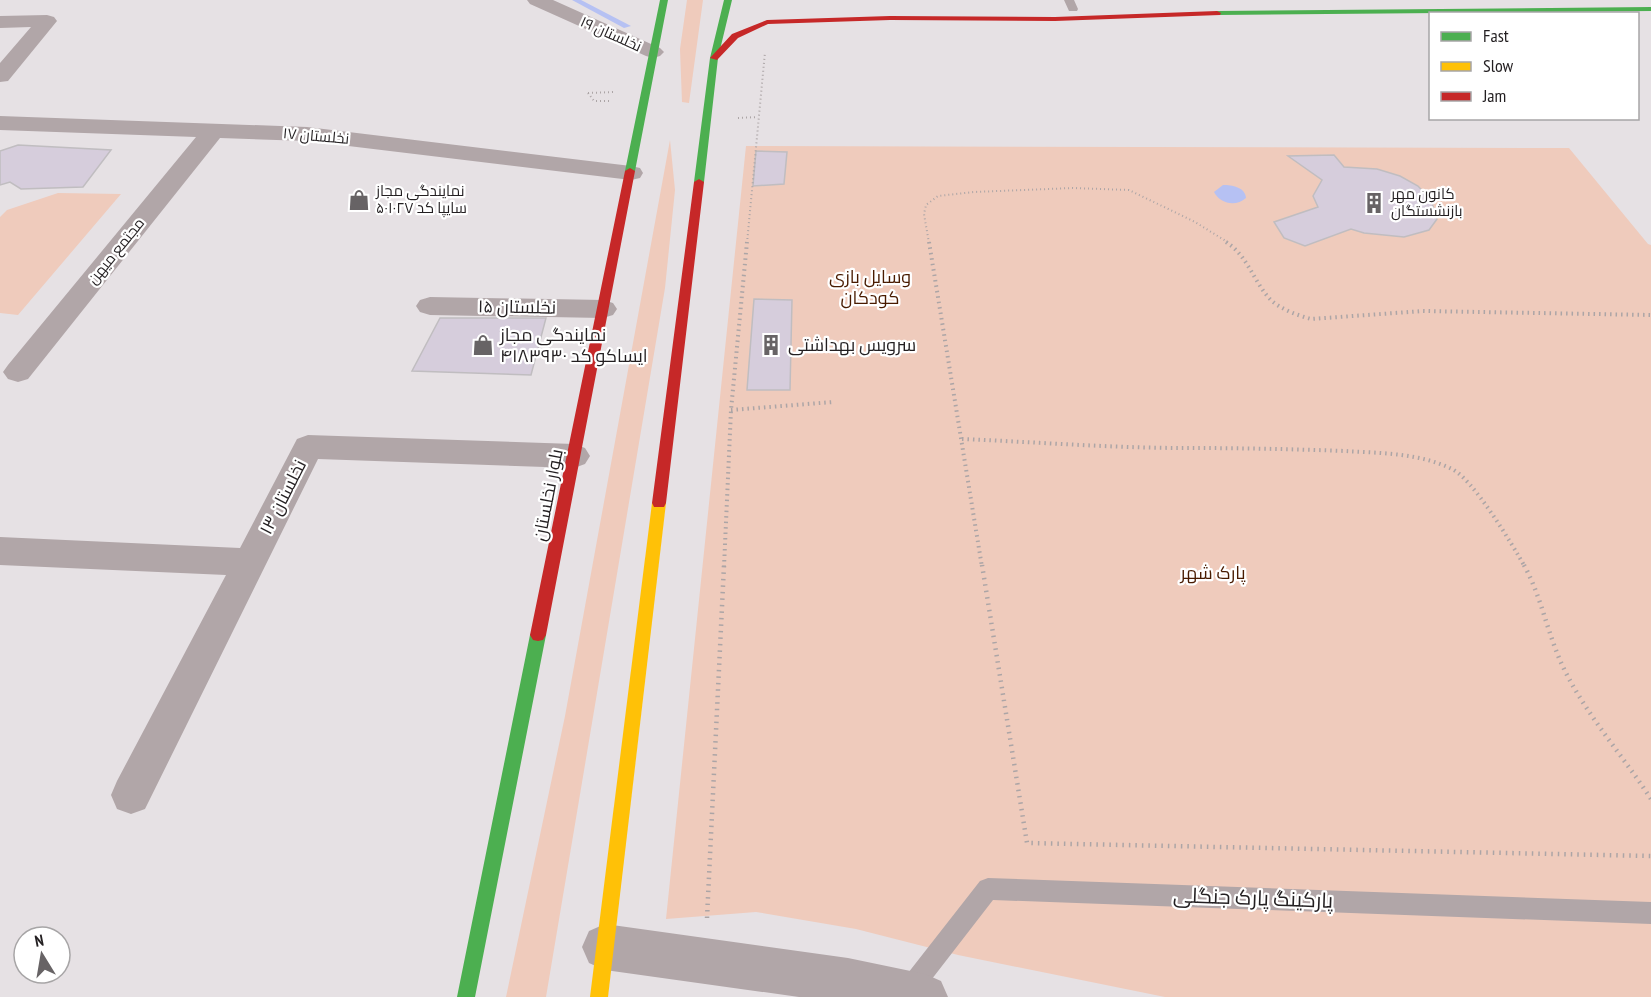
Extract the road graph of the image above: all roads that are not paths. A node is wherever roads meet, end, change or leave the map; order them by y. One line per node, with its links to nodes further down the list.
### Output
1 (537, 0): 9 (street, نخلستان ۱۹)
2 (664, 0): 9 (main road, بلوار نخلستان)
3 (728, 0): 10 (main road)
4 (895, 4): 5 (main road)
5 (1071, 5): 7 (main road)
6 (1651, 9): 7 (main road)
7 (1196, 13): 10 (main road)
8 (0, 22): 11 (street)
9 (653, 52): 14 (main road, بلوار نخلستان)
10 (714, 58): 23 (main road)
11 (0, 76)
12 (0, 123): 13 (street, نخلستان ۱۷)
13 (214, 130): 14 (street, نخلستان ۱۷); 17 (street, مجتمع میهن)
14 (631, 173): 16 (main road, بلوار نخلستان)
15 (430, 306): 16 (street, نخلستان ۱۵)
16 (603, 309): 18 (main road, بلوار نخلستان)
17 (18, 372)
18 (574, 456): 20 (street, نخلستان ۱۳); 25 (main road, بلوار نخلستان)
19 (0, 552): 20 (street)
20 (250, 562): 21 (street)
21 (131, 795)
22 (1651, 913): 24 (lane, پارکینگ پارک جنگلی)
23 (605, 947): 24 (street); 26 (main road)
24 (916, 995)
25 (466, 997)
26 (599, 997)

